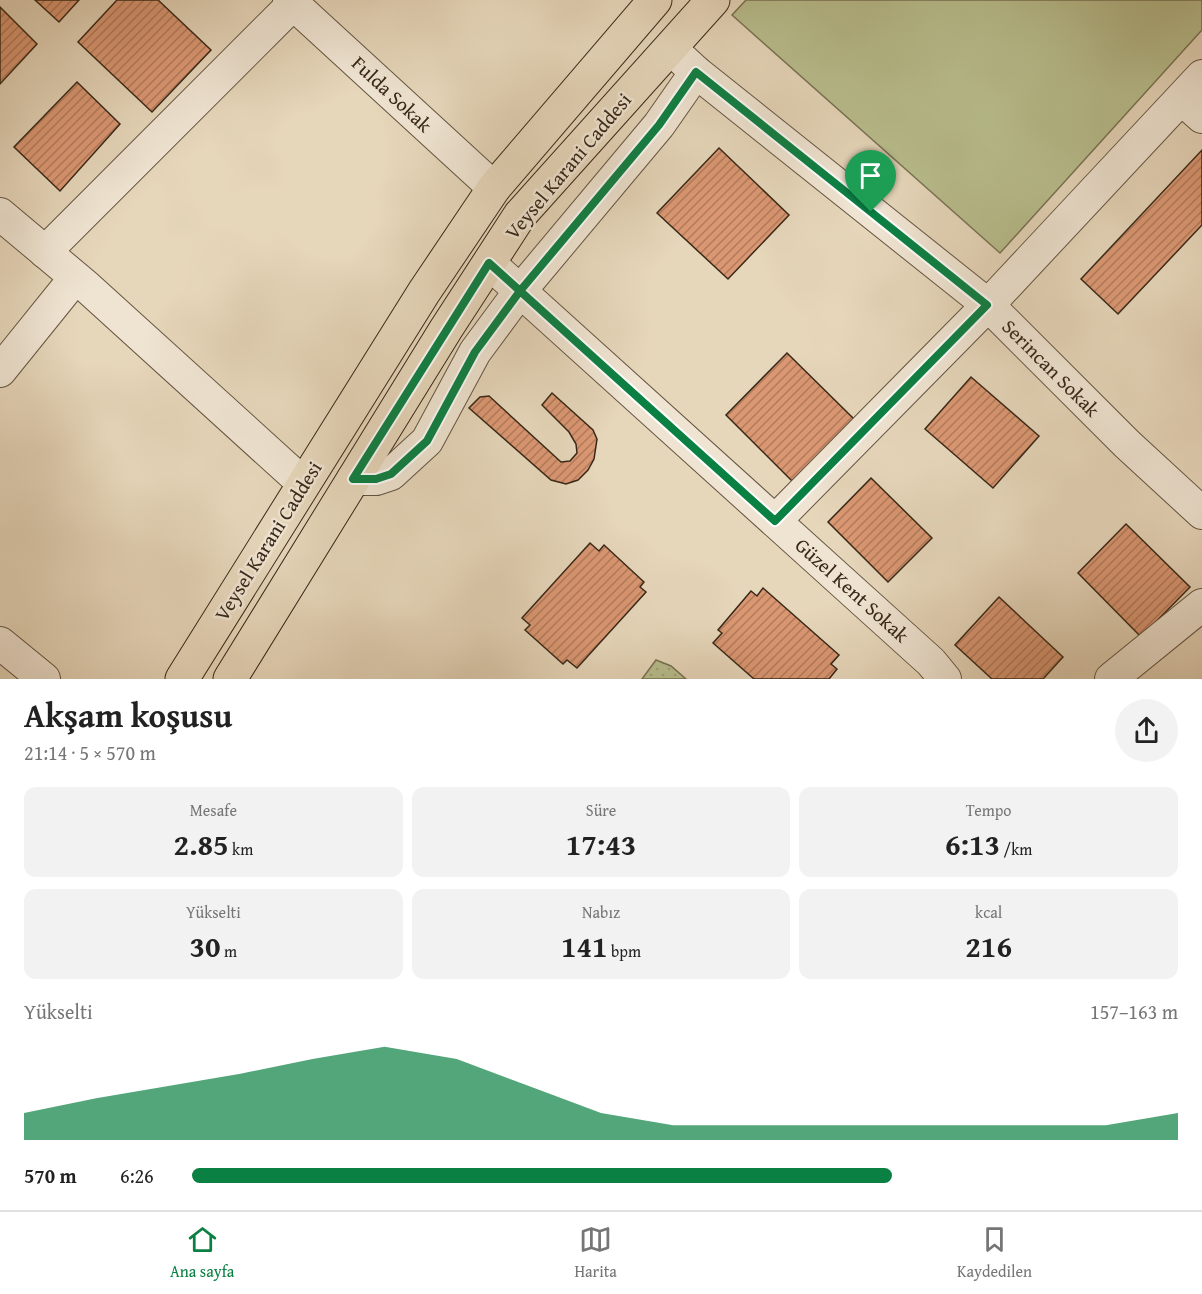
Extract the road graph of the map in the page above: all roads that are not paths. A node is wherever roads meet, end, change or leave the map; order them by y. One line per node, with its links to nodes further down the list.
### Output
1 (712, 0): 4 (main road, Veysel Karani Caddesi)
2 (291, 2): 7 (street, Fulda Sokak); 9 (street)
3 (648, 2): 7 (main road, Veysel Karani Caddesi)
4 (670, 48): 5 (street, Serincan Sokak); 10 (main road, Veysel Karani Caddesi)
5 (696, 72): 12 (street); 13 (street, Serincan Sokak)
6 (1195, 97): 13 (street)
7 (494, 188): 16 (main road, Veysel Karani Caddesi)
8 (0, 214): 9 (street)
9 (45, 252): 11 (street)
10 (489, 263): 12 (street, Güzel Kent Sokak); 15 (main road, Veysel Karani Caddesi)
11 (75, 278): 14 (street); 16 (street)
12 (520, 291): 15 (street); 18 (street, Güzel Kent Sokak)
13 (987, 305): 17 (street, Serincan Sokak); 18 (street)
14 (0, 370)
15 (353, 479): 23 (main road, Veysel Karani Caddesi)
16 (304, 484): 22 (main road, Veysel Karani Caddesi)
17 (1202, 513)
18 (775, 521): 24 (street, Güzel Kent Sokak)
19 (1202, 605): 25 (street)
20 (0, 643): 21 (street)
21 (44, 679)
22 (182, 679)
23 (230, 679)
24 (945, 679)
25 (1111, 679)

